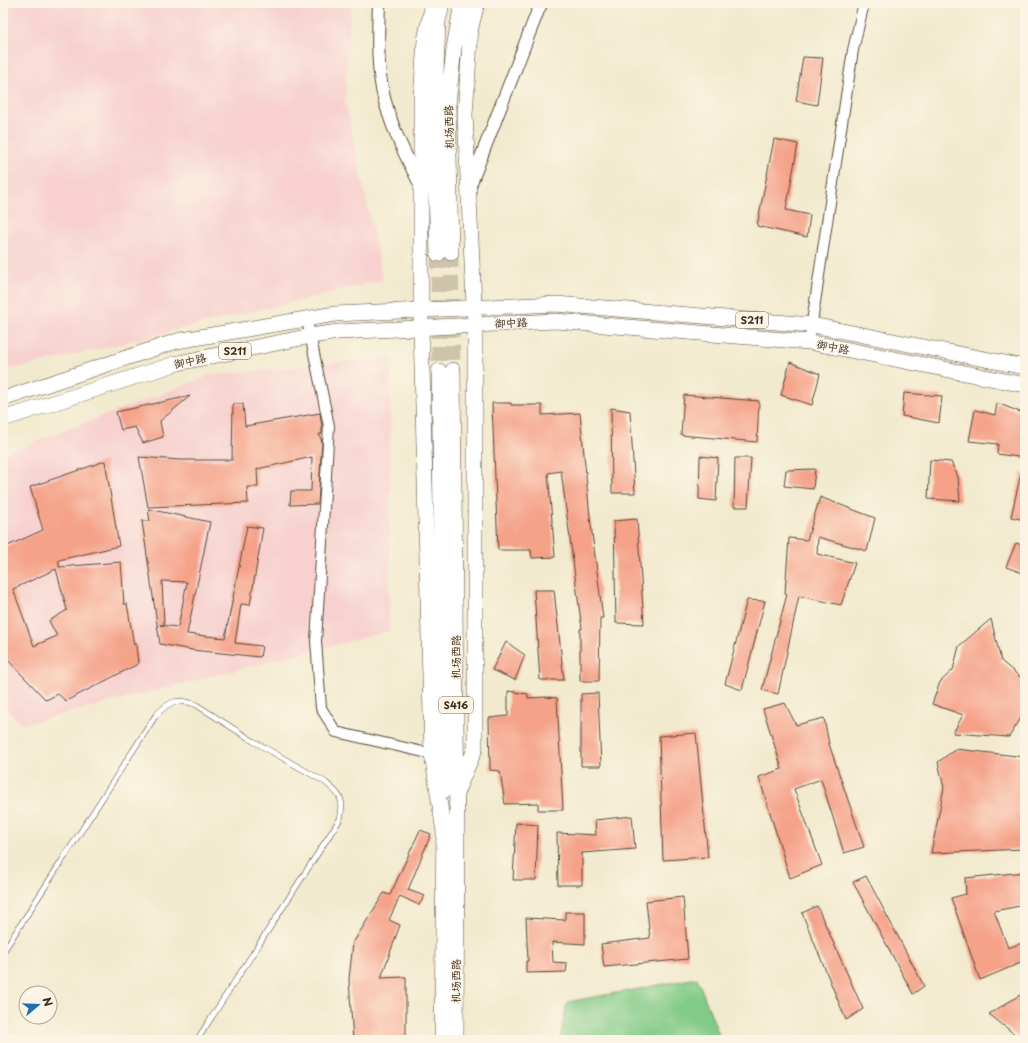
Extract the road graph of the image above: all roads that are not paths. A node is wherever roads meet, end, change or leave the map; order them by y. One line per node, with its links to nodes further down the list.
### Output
1 (379, 3): 8 (street)
2 (433, 3): 8 (main road)
3 (443, 3): 4 (main road, 机场西路)
4 (462, 3)
5 (477, 3): 9 (main road)
6 (542, 3): 9 (street)
7 (864, 3): 14 (street)
8 (421, 186): 11 (main road)
9 (469, 189): 10 (main road)
10 (475, 308): 11 (main road, 御中路 / S211); 13 (main road); 14 (main road, 御中路 / S211)
11 (421, 310): 12 (main road, 御中路 / S211); 15 (main road)
12 (307, 320): 16 (street); 20 (main road, 御中路 / S211)
13 (475, 325): 15 (main road, 御中路 / S211); 17 (main road, 御中路 / S211); 23 (main road)
14 (812, 325): 17 (street); 18 (main road, 御中路 / S211)
15 (422, 328): 16 (main road, 御中路 / S211); 22 (main road)
16 (311, 336): 21 (main road, 御中路 / S211); 22 (street)
17 (809, 342): 19 (main road, 御中路 / S211)
18 (1025, 367)
19 (1025, 385)
20 (3, 399)
21 (3, 419)
22 (432, 754): 24 (main road)
23 (457, 792): 24 (main road, 机场西路 / S416); 28 (main road, 机场西路 / S416)
24 (444, 832): 27 (main road, S416)
25 (3, 952): 26 (lane)
26 (197, 1040)
27 (442, 1040)
28 (456, 1040)

